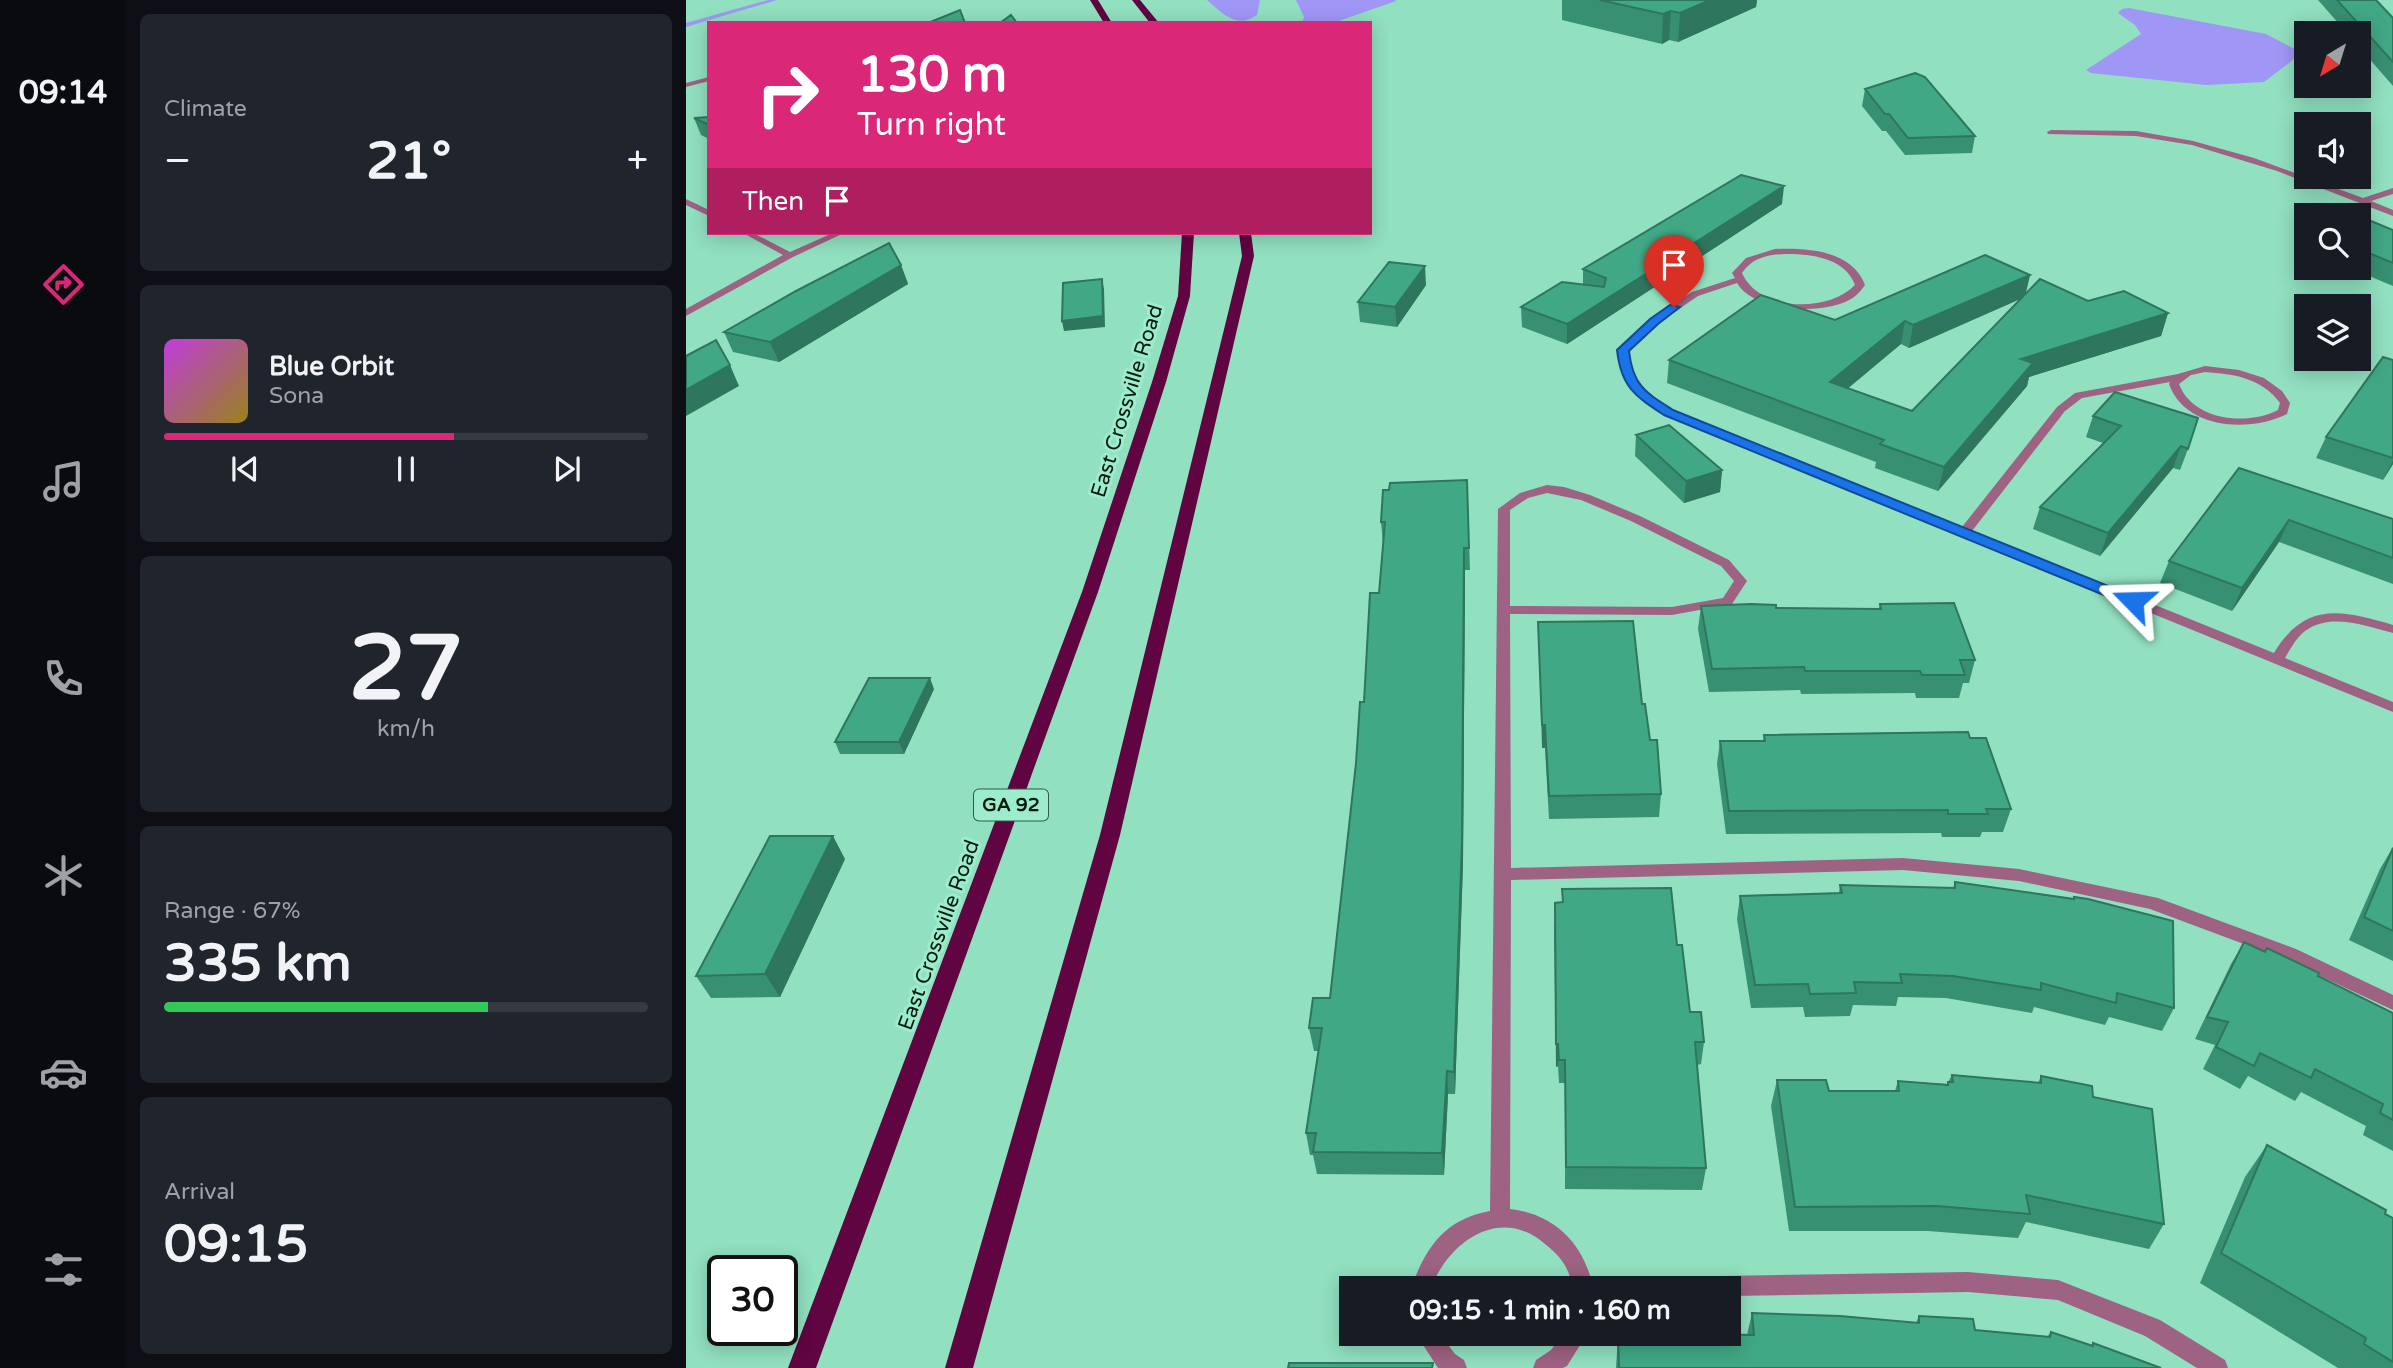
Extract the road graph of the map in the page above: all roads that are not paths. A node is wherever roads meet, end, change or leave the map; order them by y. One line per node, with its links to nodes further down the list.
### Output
1 (1094, 0): 3 (main road)
2 (1136, 0): 4 (main road)
3 (1107, 21)
4 (1153, 21)
5 (707, 80): 6 (street)
6 (686, 85)
7 (2051, 132): 9 (street)
8 (2393, 191): 9 (street)
9 (2362, 201): 12 (street)
10 (686, 202): 11 (street)
11 (707, 212)
12 (2393, 213)
13 (751, 235): 17 (street)
14 (835, 235): 17 (street)
15 (1188, 235): 34 (main road, East Crossville Road / GA 92)
16 (1245, 235): 35 (main road)
17 (790, 255): 19 (street)
18 (1738, 280): 18 (street); 21 (street)
19 (686, 313)
20 (2179, 377): 20 (street); 21 (street)
21 (1964, 533): 24 (street)
22 (1504, 610): 22 (street); 26 (street)
23 (2393, 629): 24 (street)
24 (2277, 660): 25 (street)
25 (2393, 707)
26 (1505, 874): 27 (street); 28 (street)
27 (2393, 1003)
28 (1500, 1218): 29 (street); 30 (street)
29 (1425, 1276)
30 (1580, 1276)
31 (1741, 1286): 38 (street)
32 (1436, 1346): 36 (street)
33 (1568, 1346): 37 (street)
34 (802, 1368)
35 (959, 1368)
36 (1456, 1368)
37 (1545, 1368)
38 (2217, 1368)

